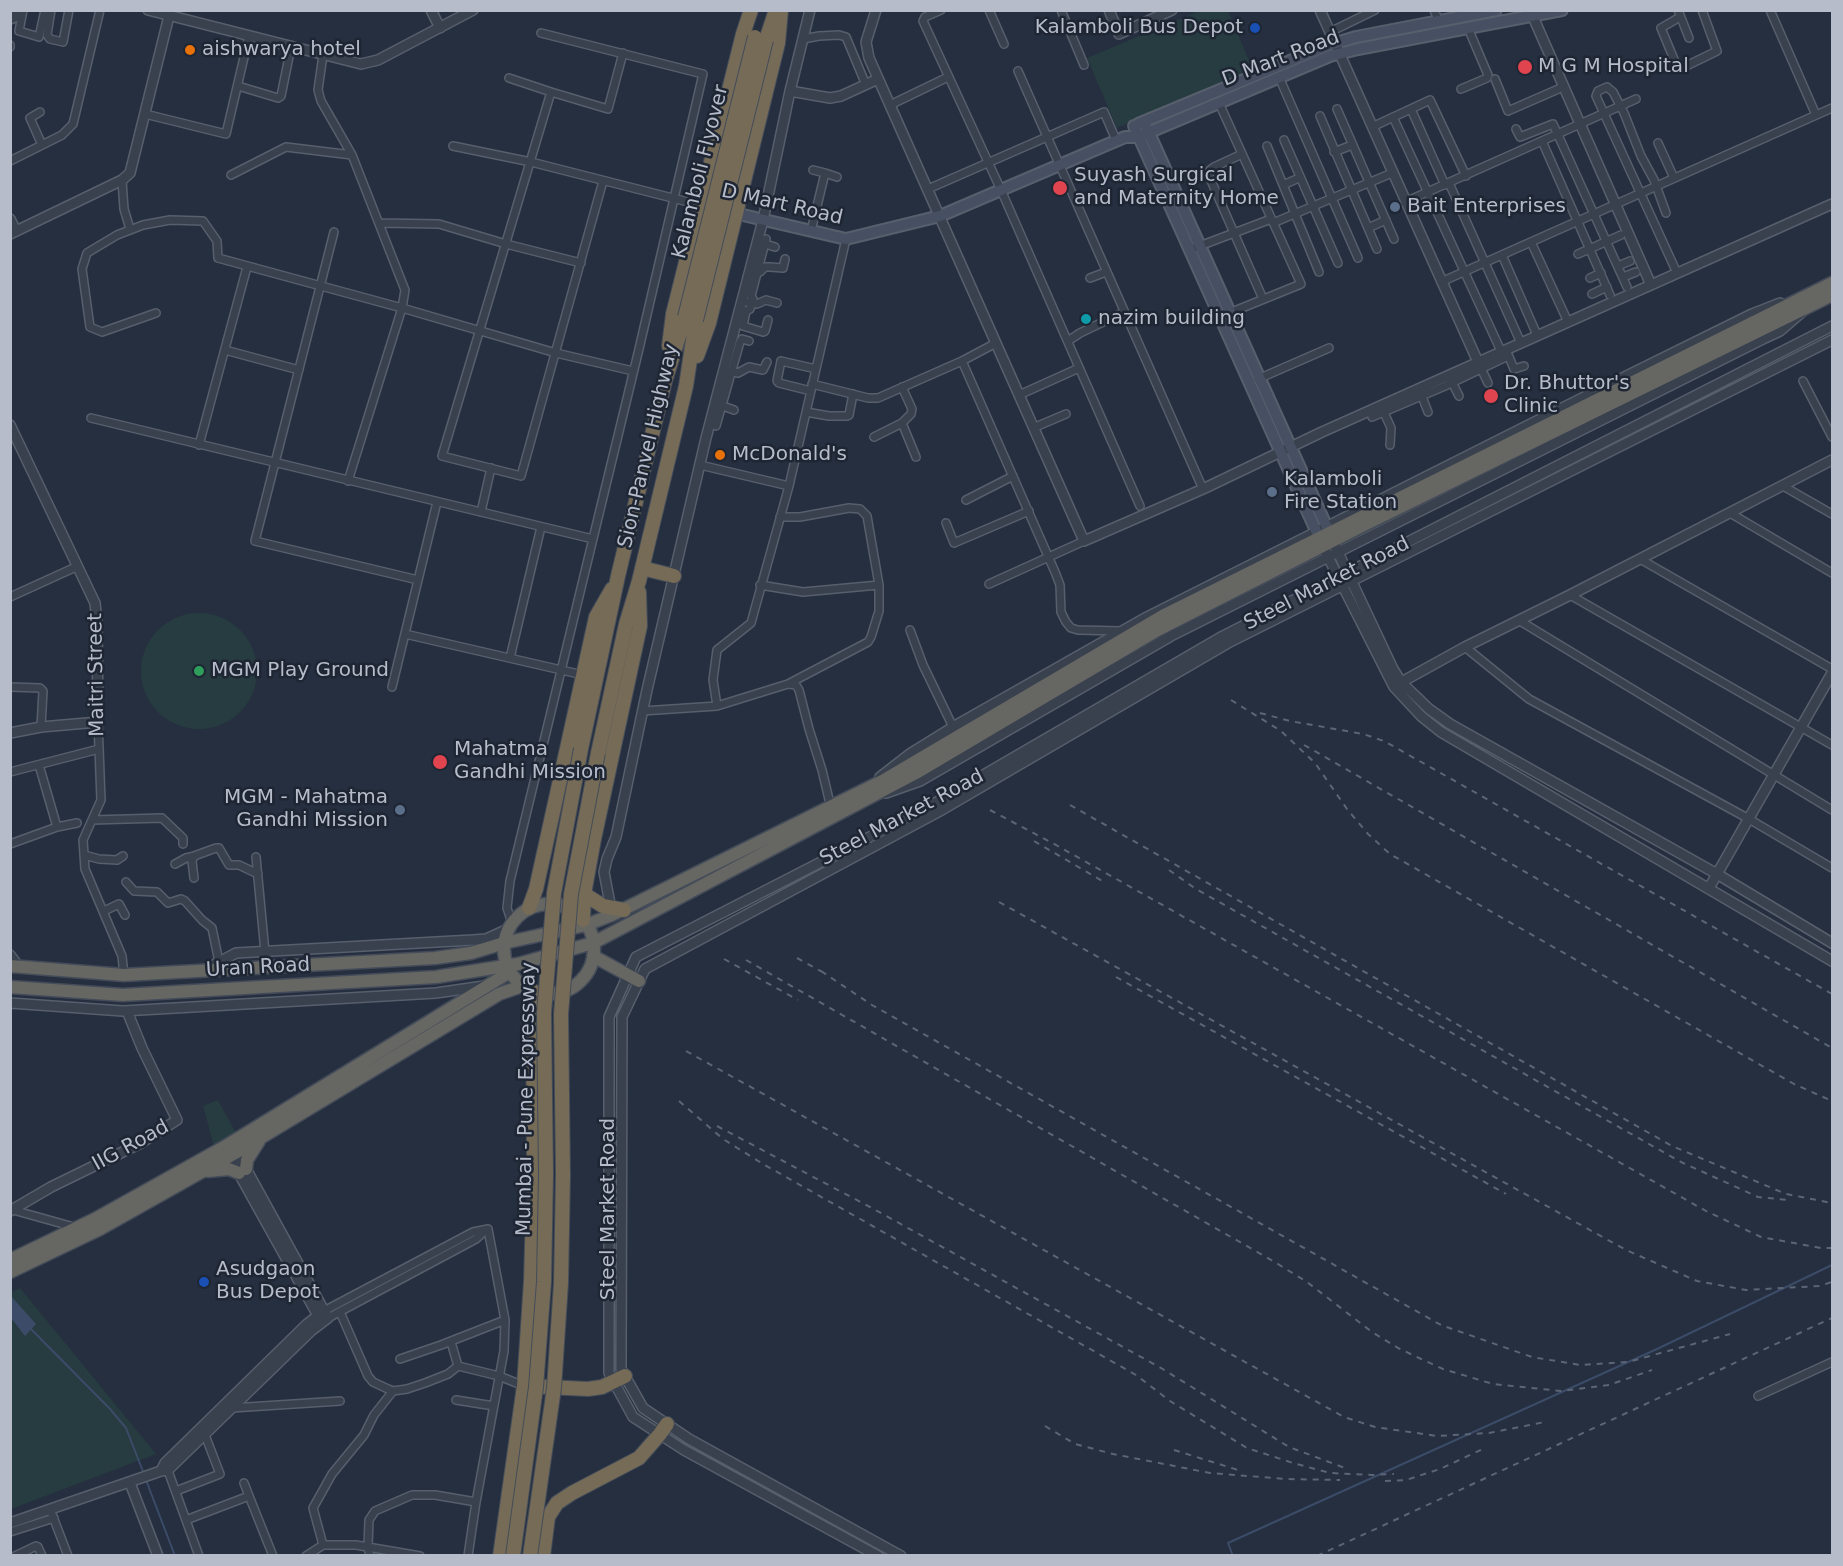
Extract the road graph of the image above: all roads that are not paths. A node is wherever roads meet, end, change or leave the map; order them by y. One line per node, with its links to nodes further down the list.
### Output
1 (16, 10): 32 (street)
2 (23, 10): 3 (street)
3 (45, 10)
4 (51, 10): 5 (street)
5 (69, 10)
6 (100, 10): 84 (street)
7 (148, 10): 28 (street)
8 (431, 10): 34 (street)
9 (473, 10): 34 (street)
10 (751, 10): 118 (highway)
11 (758, 10): 40 (highway)
12 (776, 10): 40 (highway)
13 (781, 10): 121 (highway)
14 (810, 10): 41 (street)
15 (876, 10): 52 (street)
16 (941, 10): 49 (street)
17 (989, 10): 42 (street)
18 (1061, 10): 47 (street)
19 (1109, 10): 20 (street)
20 (1172, 10)
21 (1320, 10): 36 (street)
22 (1375, 10): 29 (street)
23 (1434, 10): 33 (street)
24 (1496, 10): 33 (main road, D Mart Road)
25 (1562, 10): 30 (main road, D Mart Road)
26 (1701, 10): 31 (street)
27 (1770, 10): 71 (street)
28 (170, 13): 38 (street); 69 (street)
29 (1363, 13): 36 (street)
30 (1531, 13): 35 (main road, D Mart Road); 57 (street)
31 (1679, 14): 39 (street)
32 (10, 20)
33 (1439, 22): 44 (main road, D Mart Road)
34 (440, 28): 46 (street)
35 (1468, 28): 44 (main road, D Mart Road); 58 (street)
36 (1330, 32): 44 (street)
37 (541, 33): 45 (street)
38 (249, 36): 43 (street); 56 (street)
39 (1689, 38)
40 (760, 39): 185 (highway, Kalamboli Flyover, bridge)
41 (803, 39): 55 (street); 59 (street)
42 (1004, 44)
43 (291, 47): 46 (street); 56 (street)
44 (1337, 48): 50 (main road, D Mart Road); 53 (main road, D Mart Road); 75 (street)
45 (622, 53): 60 (street); 114 (street)
46 (323, 56): 90 (street)
47 (1084, 64)
48 (1018, 71): 79 (street)
49 (948, 77): 63 (street); 93 (street)
50 (1279, 77): 53 (main road, D Mart Road); 115 (street)
51 (509, 78): 60 (street)
52 (878, 79): 55 (street); 63 (street)
53 (1259, 79): 62 (main road, D Mart Road); 76 (main road, D Mart Road)
54 (1496, 79): 57 (street)
55 (866, 85): 59 (street)
56 (238, 86): 69 (street)
57 (1563, 87): 74 (street)
58 (1461, 89)
59 (790, 91): 127 (street)
60 (551, 92): 92 (street)
61 (1636, 99): 64 (street)
62 (1220, 103): 76 (main road, D Mart Road); 89 (street)
63 (890, 105): 109 (street)
64 (1620, 106): 70 (street); 70 (street); 108 (street)
65 (1337, 109): 85 (street)
66 (1412, 109): 73 (street); 99 (street); 106 (street)
67 (1832, 109): 71 (street)
68 (40, 112): 84 (street)
69 (145, 114): 103 (street)
70 (1604, 114): 74 (street); 113 (street)
71 (1816, 115): 102 (street)
72 (1320, 116): 88 (street)
73 (1393, 117): 75 (street); 112 (street)
74 (1580, 125): 78 (street); 119 (street)
75 (1372, 127): 97 (street)
76 (1141, 129): 80 (main road, D Mart Road); 145 (main road)
77 (1516, 129): 78 (street)
78 (1558, 134): 82 (street); 124 (street)
79 (1046, 137): 80 (street); 93 (street); 94 (street)
80 (1120, 138): 94 (main road, D Mart Road)
81 (1284, 140): 101 (street)
82 (1542, 141): 99 (street); 130 (street)
83 (1659, 143): 102 (street)
84 (42, 145): 91 (street)
85 (1352, 145): 88 (street); 105 (street)
86 (453, 146): 92 (street)
87 (1267, 146): 107 (street)
88 (1334, 152): 111 (street)
89 (1242, 154): 129 (street); 137 (street)
90 (352, 155): 98 (street); 131 (street)
91 (10, 161)
92 (531, 162): 104 (street); 143 (street)
93 (987, 162): 109 (street); 110 (street)
94 (1058, 165): 110 (main road, D Mart Road); 159 (street)
95 (813, 170): 96 (street)
96 (825, 173): 100 (street); 134 (street)
97 (1392, 173): 105 (street); 116 (street)
98 (231, 175)
99 (1466, 176): 106 (street)
100 (837, 177)
101 (1299, 178): 107 (street); 120 (street)
102 (1674, 178): 108 (street)
103 (122, 180): 133 (street); 135 (street)
104 (603, 181): 114 (street); 153 (street)
105 (1369, 183): 111 (street); 128 (street)
106 (1447, 184): 112 (street); 155 (street)
107 (1283, 185): 122 (street)
108 (1656, 186): 113 (street); 123 (street)
109 (928, 189): 125 (street)
110 (1001, 190): 125 (main road, D Mart Road); 193 (street)
111 (1351, 190): 115 (street); 132 (street)
112 (1429, 192): 116 (street); 161 (street)
113 (1641, 193): 119 (street); 164 (street)
114 (674, 198): 118 (street); 210 (street)
115 (1331, 198): 120 (street); 150 (street)
116 (1405, 202): 168 (street)
117 (1833, 204): 164 (street)
118 (700, 205): 121 (main road, D Mart Road); 212 (highway)
119 (1615, 205): 124 (street); 170 (street)
120 (1312, 206): 122 (street); 154 (street)
121 (736, 213): 127 (main road, D Mart Road); 216 (highway)
122 (1294, 213): 129 (street); 160 (street)
123 (1666, 213)
124 (1594, 214): 130 (street); 141 (street)
125 (940, 216): 139 (main road, D Mart Road); 194 (street)
126 (10, 219): 135 (street)
127 (763, 220): 134 (main road, D Mart Road); 158 (street)
128 (1386, 220): 132 (street); 140 (street)
129 (1272, 221): 137 (street); 177 (street)
130 (1578, 222): 142 (street); 146 (street)
131 (379, 223): 143 (street); 181 (street)
132 (1368, 228): 147 (street)
133 (130, 229): 157 (street); 183 (street)
134 (811, 231): 139 (main road, D Mart Road)
135 (14, 232)
136 (334, 232): 171 (street)
137 (1233, 234): 145 (street); 177 (street)
138 (1621, 235): 141 (street)
139 (846, 239): 207 (street)
140 (1394, 239)
141 (1606, 241): 146 (street); 156 (street)
142 (1531, 242): 149 (street); 187 (street)
143 (506, 244): 153 (street); 189 (street)
144 (775, 247): 158 (street)
145 (1194, 248): 184 (main road)
146 (1590, 248): 148 (street); 163 (street)
147 (1377, 249)
148 (1578, 254)
149 (1502, 255): 155 (street); 190 (street)
150 (1358, 258)
151 (785, 259): 158 (street)
152 (1630, 261): 156 (street)
153 (581, 262): 199 (street)
154 (1338, 263)
155 (1485, 263): 161 (street); 195 (street)
156 (1617, 266): 165 (street)
157 (247, 267): 171 (street); 197 (street)
158 (754, 270): 178 (street)
159 (1106, 272): 167 (street); 182 (street)
160 (1319, 272)
161 (1464, 272): 168 (street); 200 (street)
162 (1636, 272): 165 (street)
163 (1601, 273): 166 (street); 172 (street)
164 (1677, 273): 170 (street)
165 (1623, 277): 173 (street)
166 (1590, 278)
167 (1090, 279)
168 (1441, 282): 204 (street)
169 (1833, 283): 179 (highway)
170 (1651, 285): 187 (street)
171 (320, 287): 181 (street); 208 (street)
172 (1607, 287): 174 (street); 175 (street)
173 (1627, 287)
174 (1592, 294)
175 (1610, 295)
176 (1833, 295): 179 (highway)
177 (1263, 299): 184 (street)
178 (747, 301): 180 (street); 186 (street); 209 (street)
179 (1807, 302): 266 (highway); 266 (street)
180 (777, 303)
181 (402, 308): 189 (street); 249 (street)
182 (1124, 312): 193 (street); 253 (street)
183 (156, 313)
184 (1225, 316): 213 (main road)
185 (691, 318): 212 (highway, Sion-Panvel Highway); 216 (highway, Sion-Panvel Highway)
186 (768, 320)
187 (1568, 322): 190 (street)
188 (1833, 326): 198 (street, Steel Market Road)
189 (478, 331): 199 (street); 245 (street)
190 (1537, 335): 195 (street)
191 (1833, 340): 202 (street, Steel Market Road)
192 (750, 341): 209 (street)
193 (1068, 341): 206 (street)
194 (996, 343): 201 (street); 221 (street)
195 (1521, 343): 200 (street)
196 (1329, 348): 213 (street)
197 (225, 350): 208 (street); 237 (street)
198 (1785, 350): 202 (street); 241 (street, Steel Market Road)
199 (556, 352): 210 (street); 245 (street)
200 (1505, 352): 204 (street); 205 (street)
201 (962, 361): 218 (street); 247 (street)
202 (1791, 361): 246 (street, Steel Market Road)
203 (767, 362): 209 (street)
204 (1480, 365): 211 (street); 215 (street)
205 (1524, 366)
206 (1079, 368): 221 (street); 256 (street)
207 (816, 369): 217 (street); 217 (street)
208 (299, 370): 243 (street)
209 (728, 370): 223 (street)
210 (633, 371): 265 (street)
211 (1451, 379): 219 (street); 222 (street)
212 (665, 381): 273 (highway, Sion-Panvel Highway)
213 (1254, 381): 239 (main road)
214 (1803, 381): 236 (street)
215 (1488, 383)
216 (686, 386): 272 (highway, Sion-Panvel Highway)
217 (812, 387): 220 (street); 227 (street)
218 (902, 387): 220 (street); 231 (street)
219 (1420, 392): 224 (street); 226 (street)
220 (853, 394): 227 (street)
221 (1018, 395): 234 (street)
222 (1459, 396)
223 (719, 405): 225 (street); 233 (street); 244 (street)
224 (1382, 409): 229 (street); 238 (street); 239 (street)
225 (734, 410)
226 (1428, 411)
227 (806, 412): 250 (street)
228 (1066, 414): 234 (street)
229 (1372, 417)
230 (91, 418): 237 (street)
231 (902, 423): 235 (street); 240 (street)
232 (10, 425): 270 (street, Maitri Street)
233 (716, 426)
234 (1033, 428): 267 (street)
235 (874, 437)
236 (1833, 437)
237 (199, 445): 243 (street)
238 (1390, 445)
239 (1285, 450): 253 (street); 266 (main road)
240 (916, 457)
241 (1572, 459): 246 (street); 248 (street, Steel Market Road)
242 (1833, 460): 252 (street)
243 (275, 463): 249 (street); 276 (street)
244 (700, 465): 250 (street); 274 (street)
245 (491, 468): 258 (street)
246 (1576, 468): 251 (street, Steel Market Road)
247 (1013, 476): 254 (street); 257 (street)
248 (1537, 477): 251 (street); 263 (street, Steel Market Road)
249 (348, 481): 255 (street)
250 (789, 486): 261 (street)
251 (1541, 486): 263 (street, Steel Market Road)
252 (1783, 486): 259 (street); 260 (street)
253 (1203, 489): 267 (street)
254 (966, 500)
255 (437, 502): 258 (street); 276 (street)
256 (1140, 506)
257 (1029, 511): 262 (street); 268 (street)
258 (481, 512): 264 (street)
259 (1730, 513): 269 (street); 271 (street)
260 (1833, 514)
261 (780, 517): 279 (street); 280 (street)
262 (946, 523)
263 (1451, 526): 275 (street, Steel Market Road)
264 (541, 527): 265 (street); 288 (street)
265 (593, 539): 289 (street)
266 (1326, 540): 275 (street); 277 (street); 285 (street); 308 (highway)
267 (1084, 541): 268 (street)
268 (1049, 557): 278 (street); 285 (street)
269 (1640, 559): 281 (street); 290 (street)
270 (78, 566): 282 (street); 298 (street, Maitri Street)
271 (1833, 573)
272 (640, 575): 274 (highway); 328 (highway); 403 (highway, Mumbai - Pune Expressway, bridge)
273 (618, 576): 291 (highway); 402 (highway, Mumbai - Pune Expressway, bridge)
274 (674, 576): 297 (street)
275 (1350, 577): 277 (street, Steel Market Road); 293 (street)
276 (418, 580): 286 (street)
277 (1340, 582): 293 (street); 346 (street, Steel Market Road); 346 (street, Steel Market Road)
278 (989, 584)
279 (760, 585): 280 (street); 296 (street)
280 (879, 585): 292 (street)
281 (1570, 596): 283 (street); 299 (street)
282 (10, 597)
283 (1520, 621): 287 (street); 307 (street)
284 (910, 630): 301 (street)
285 (1121, 631): 301 (street)
286 (405, 634): 288 (street); 295 (street)
287 (1465, 647): 293 (street); 311 (street)
288 (510, 658): 289 (street)
289 (561, 670): 291 (street); 334 (street)
290 (1833, 671): 299 (street)
291 (583, 675): 329 (highway)
292 (788, 684): 296 (street); 309 (street)
293 (1397, 684): 324 (street); 327 (street)
294 (10, 687): 300 (street)
295 (392, 687)
296 (717, 706): 297 (street)
297 (642, 711): 330 (street)
298 (98, 722): 300 (street); 304 (street, Maitri Street)
299 (1802, 726): 303 (street); 307 (street)
300 (41, 727): 302 (street)
301 (953, 727): 308 (street)
302 (10, 733)
303 (1833, 745)
304 (99, 749): 305 (street); 312 (street, Maitri Street)
305 (39, 765): 306 (street); 314 (street)
306 (10, 772)
307 (1774, 775): 310 (street); 311 (street)
308 (865, 795): 309 (highway, Uran Road); 337 (highway)
309 (831, 808): 330 (highway, Uran Road)
310 (1833, 810)
311 (1749, 819): 322 (street); 324 (street)
312 (92, 820): 316 (street); 317 (street)
313 (77, 823): 314 (street)
314 (57, 827): 315 (street)
315 (10, 844)
316 (183, 844)
317 (84, 855): 318 (street); 331 (street)
318 (123, 856)
319 (195, 856): 321 (street); 323 (street); 325 (street)
320 (256, 857): 323 (street)
321 (175, 864)
322 (1833, 868)
323 (258, 874): 338 (street)
324 (1717, 874): 327 (street); 336 (street)
325 (194, 878)
326 (126, 882): 341 (street)
327 (1708, 888): 340 (street)
328 (584, 894): 330 (highway); 333 (highway)
329 (530, 908): 333 (highway); 334 (highway)
330 (618, 909): 333 (highway, Uran Road)
331 (104, 911): 332 (street); 345 (street)
332 (125, 915)
333 (585, 922): 335 (highway, Uran Road); 337 (highway)
334 (510, 926): 335 (highway); 338 (street)
335 (504, 943): 343 (highway); 344 (highway, Uran Road)
336 (1833, 943)
337 (593, 950): 343 (highway); 346 (highway); 349 (highway)
338 (265, 952): 341 (street)
339 (10, 955): 342 (street)
340 (1833, 961)
341 (219, 962): 344 (street)
342 (15, 967): 345 (highway, Uran Road)
343 (508, 969): 347 (highway); 348 (highway, Uran Road); 349 (highway)
344 (201, 971): 345 (highway, Uran Road)
345 (124, 975)
346 (633, 978): 369 (street, Steel Market Road)
347 (487, 985): 351 (street); 353 (highway)
348 (10, 987)
349 (527, 989): 352 (highway); 370 (highway)
350 (10, 1004): 351 (street)
351 (127, 1011): 356 (street, IIG Road)
352 (264, 1136): 353 (highway); 354 (highway)
353 (230, 1149): 354 (street); 355 (highway); 358 (highway)
354 (243, 1171): 355 (highway); 362 (street)
355 (201, 1172): 358 (highway)
356 (12, 1210): 358 (street)
357 (488, 1228): 361 (street); 362 (street); 363 (street)
358 (78, 1233): 359 (highway); 360 (highway)
359 (10, 1260)
360 (10, 1272)
361 (340, 1312): 362 (street); 371 (street)
362 (323, 1317): 376 (street); 377 (street)
363 (506, 1320): 364 (street); 368 (street)
364 (451, 1342): 365 (street); 367 (street)
365 (400, 1359)
366 (1833, 1362): 372 (street)
367 (458, 1366): 368 (street); 371 (street)
368 (499, 1376): 370 (street); 375 (street)
369 (620, 1379): 370 (highway); 378 (street, Steel Market Road)
370 (524, 1386): 401 (highway)
371 (393, 1391): 390 (street)
372 (1758, 1396)
373 (456, 1400): 375 (street)
374 (340, 1401): 376 (street)
375 (494, 1406): 385 (street)
376 (234, 1408): 377 (street); 379 (street)
377 (221, 1409): 380 (street)
378 (663, 1429): 404 (highway); 405 (street, Steel Market Road); 406 (street, Steel Market Road)
379 (206, 1435): 380 (street); 383 (street)
380 (162, 1469): 381 (street); 383 (street)
381 (130, 1483): 386 (street); 395 (street)
382 (244, 1483): 384 (street)
383 (176, 1491): 387 (street)
384 (249, 1496): 387 (street); 397 (street)
385 (476, 1502): 391 (street); 400 (street)
386 (52, 1514): 388 (street); 389 (street); 394 (street)
387 (186, 1520): 396 (street)
388 (10, 1523)
389 (10, 1532)
390 (322, 1545): 391 (street); 398 (street)
391 (369, 1551): 399 (street)
392 (15, 1556): 393 (street)
393 (42, 1556)
394 (68, 1556)
395 (158, 1556)
396 (200, 1556)
397 (273, 1556)
398 (306, 1556)
399 (420, 1556)
400 (468, 1556)
401 (500, 1556)
402 (513, 1556)
403 (530, 1556)
404 (543, 1556)
405 (878, 1556)
406 (901, 1556)

